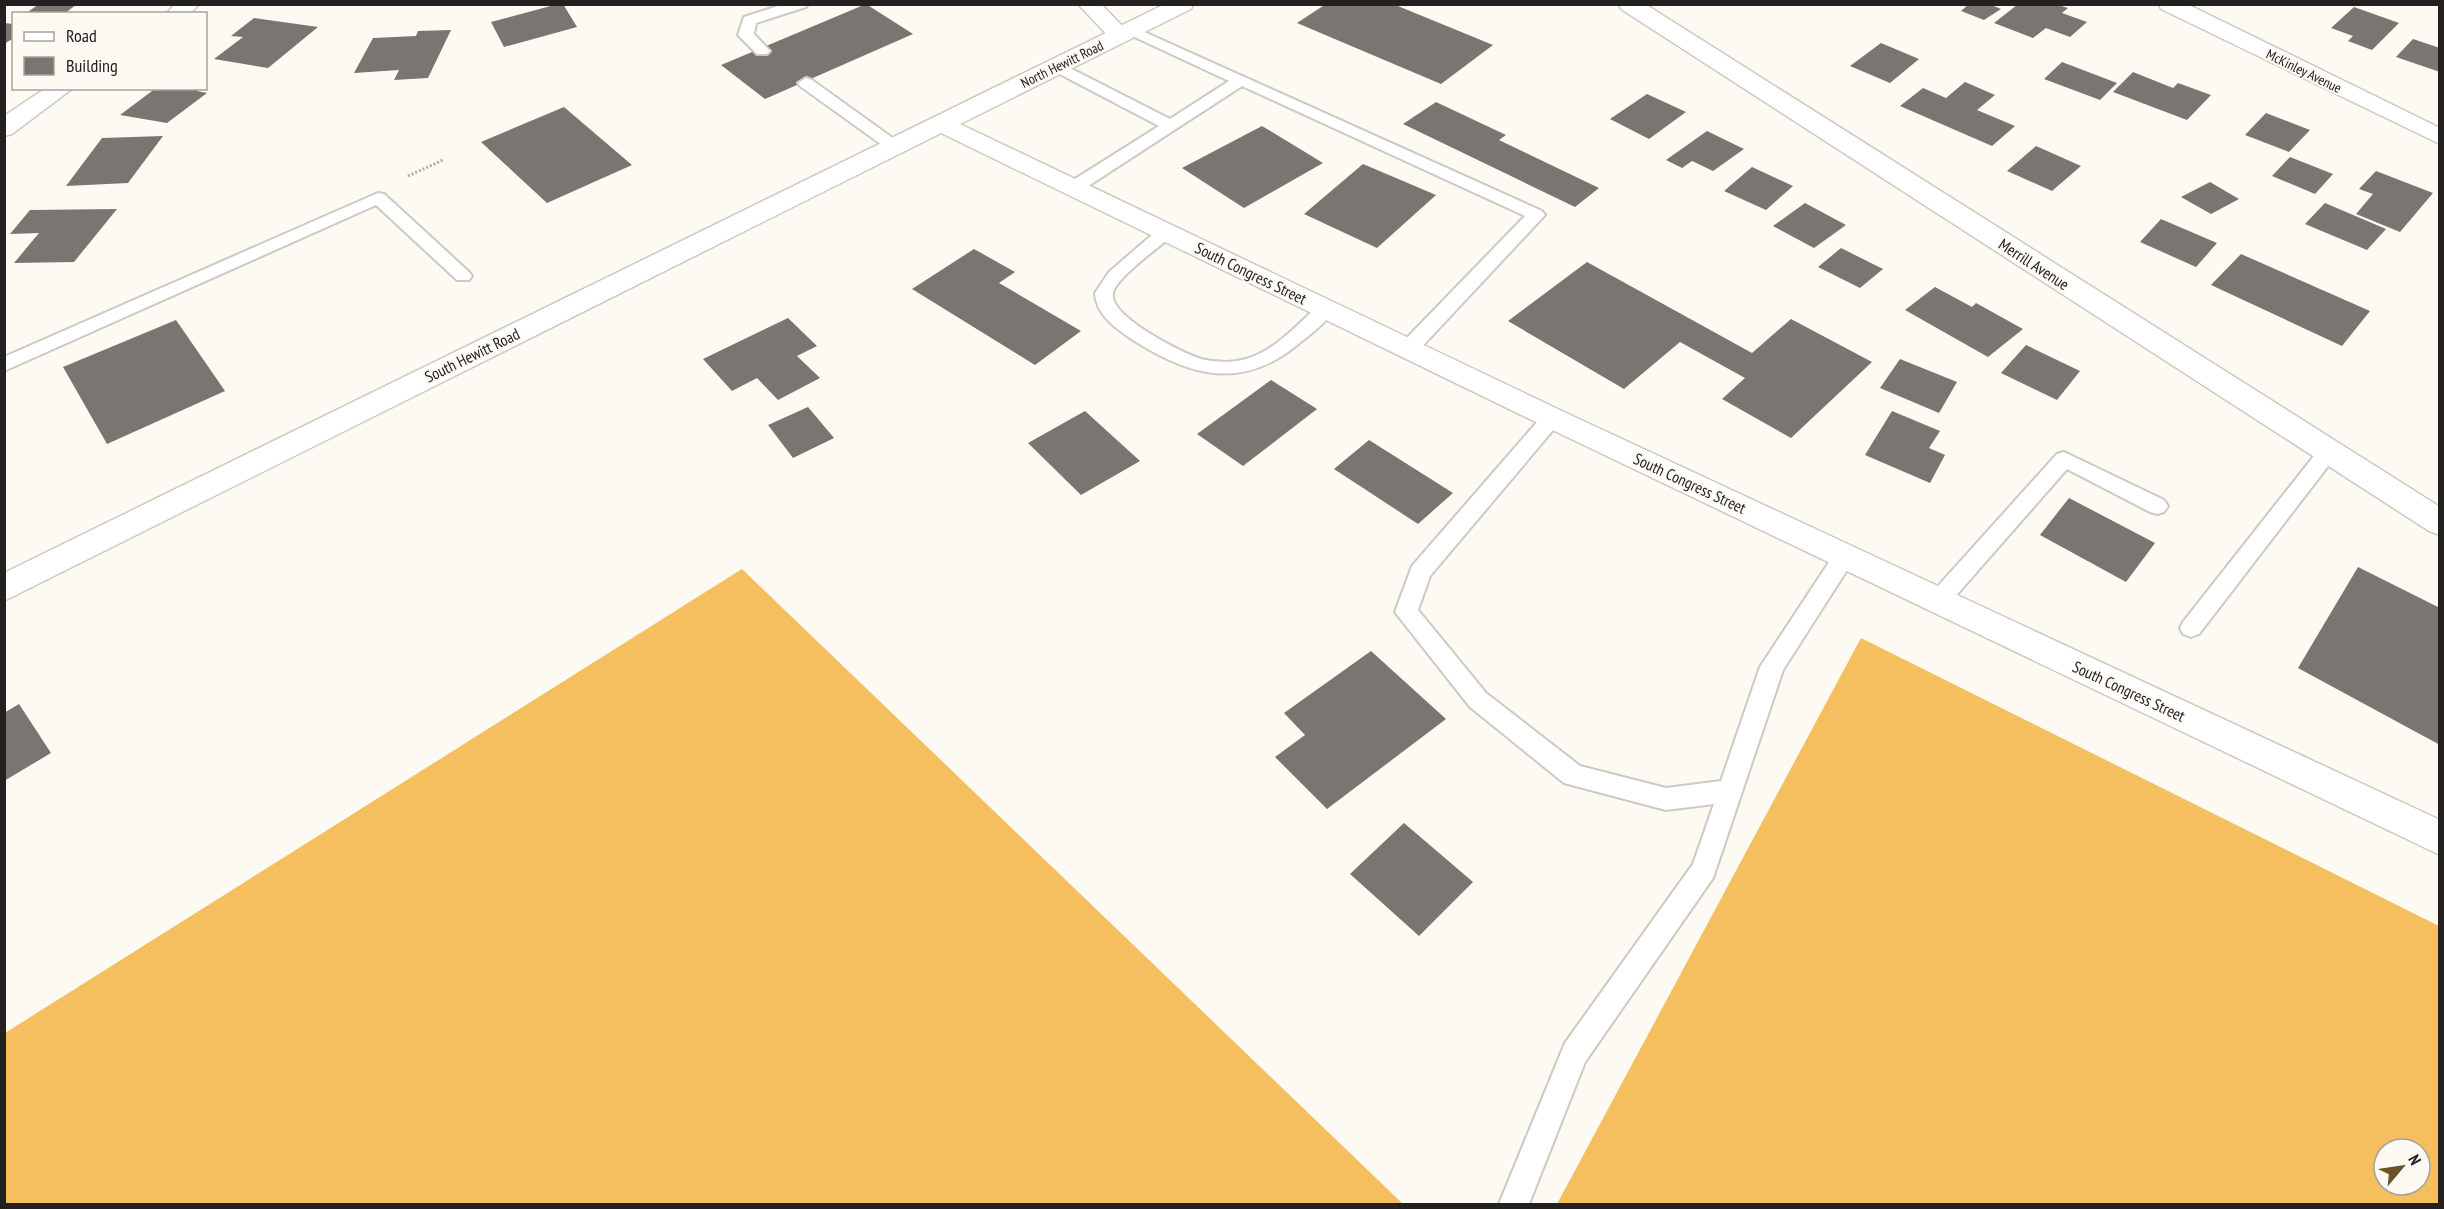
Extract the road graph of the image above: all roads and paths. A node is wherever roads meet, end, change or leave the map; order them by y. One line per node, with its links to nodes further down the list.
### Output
1 (801, 4): 7 (lane)
2 (1088, 4): 6 (street)
3 (1183, 4): 6 (street, North Hewitt Road)
4 (1629, 4): 24 (street, Merrill Avenue)
5 (2169, 4): 15 (street, McKinley Avenue)
6 (1126, 33): 8 (street, North Hewitt Road); 9 (lane)
7 (762, 51)
8 (1057, 67): 12 (street, North Hewitt Road); 13 (lane)
9 (1241, 80): 13 (lane); 21 (lane)
10 (806, 83): 16 (lane)
11 (59, 90): 14 (street)
12 (941, 124): 16 (street, South Hewitt Road); 17 (street, South Congress Street)
13 (1170, 125): 17 (lane)
14 (4, 129)
15 (2439, 137)
16 (895, 147): 28 (street, South Hewitt Road)
17 (1073, 188): 18 (street, South Congress Street)
18 (1166, 232): 20 (street, South Congress Street); 20 (lane)
19 (463, 276): 22 (lane)
20 (1326, 309): 21 (street, South Congress Street)
21 (1408, 349): 23 (street, South Congress Street)
22 (4, 365)
23 (1552, 418): 27 (street, South Congress Street); 31 (lane)
24 (2328, 452): 26 (street, Merrill Avenue); 30 (lane)
25 (2157, 506): 29 (lane)
26 (2439, 523)
27 (1845, 556): 29 (street, South Congress Street); 31 (lane)
28 (4, 588)
29 (1938, 601): 32 (street, South Congress Street)
30 (2191, 628)
31 (1730, 791): 33 (lane)
32 (2439, 838)
33 (1514, 1204)

